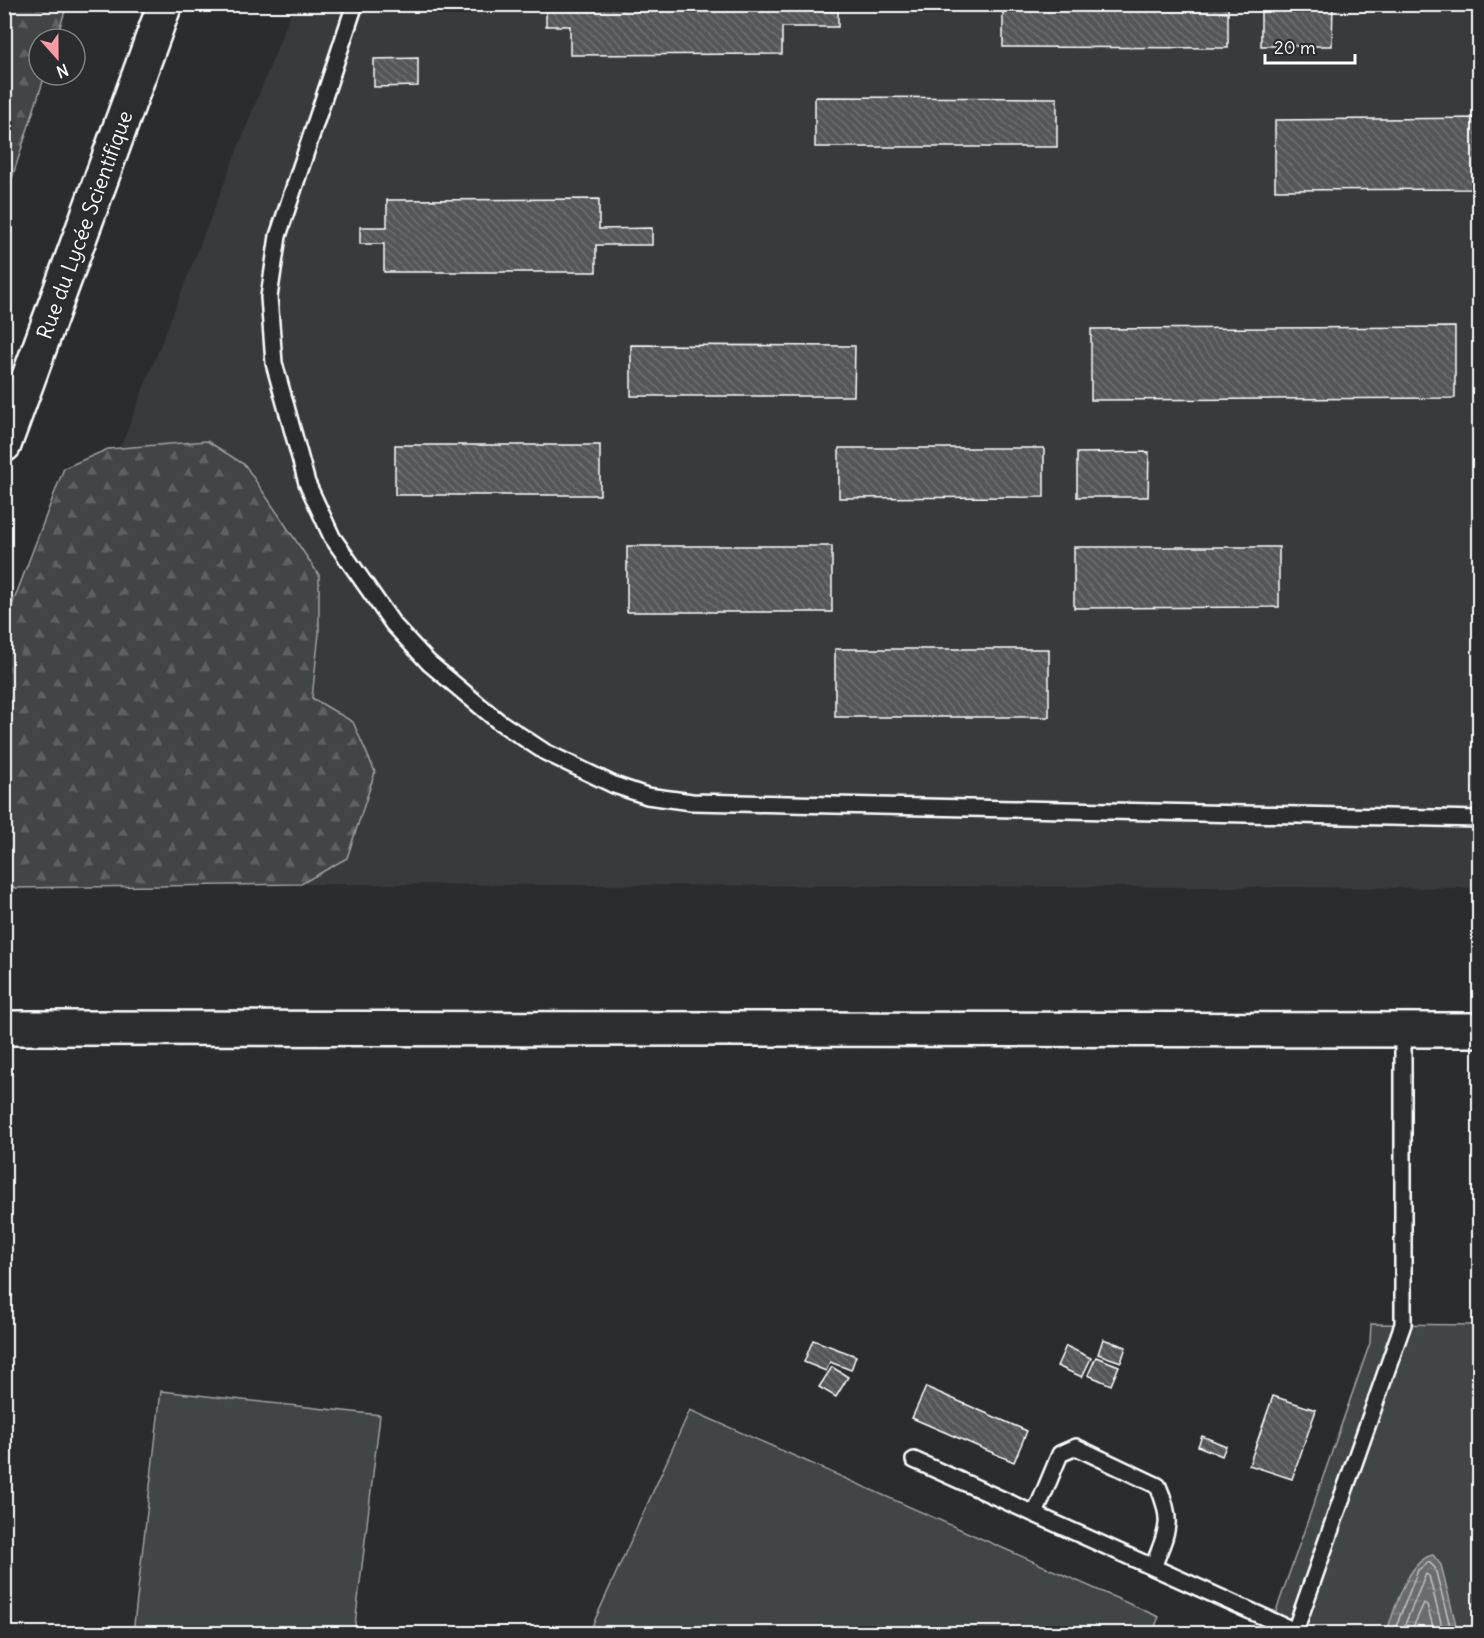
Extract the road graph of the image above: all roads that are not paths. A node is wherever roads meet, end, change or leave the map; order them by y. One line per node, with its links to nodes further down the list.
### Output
1 (165, 4): 3 (street, Rue du Lycée Scientifique)
2 (355, 4): 4 (lane)
3 (4, 445)
4 (1479, 819)
5 (4, 1028): 6 (street)
6 (1403, 1029): 7 (street); 11 (lane)
7 (1479, 1030)
8 (914, 1460): 9 (lane)
9 (1035, 1514): 10 (lane); 10 (lane)
10 (1153, 1567): 11 (lane)
11 (1295, 1632)

